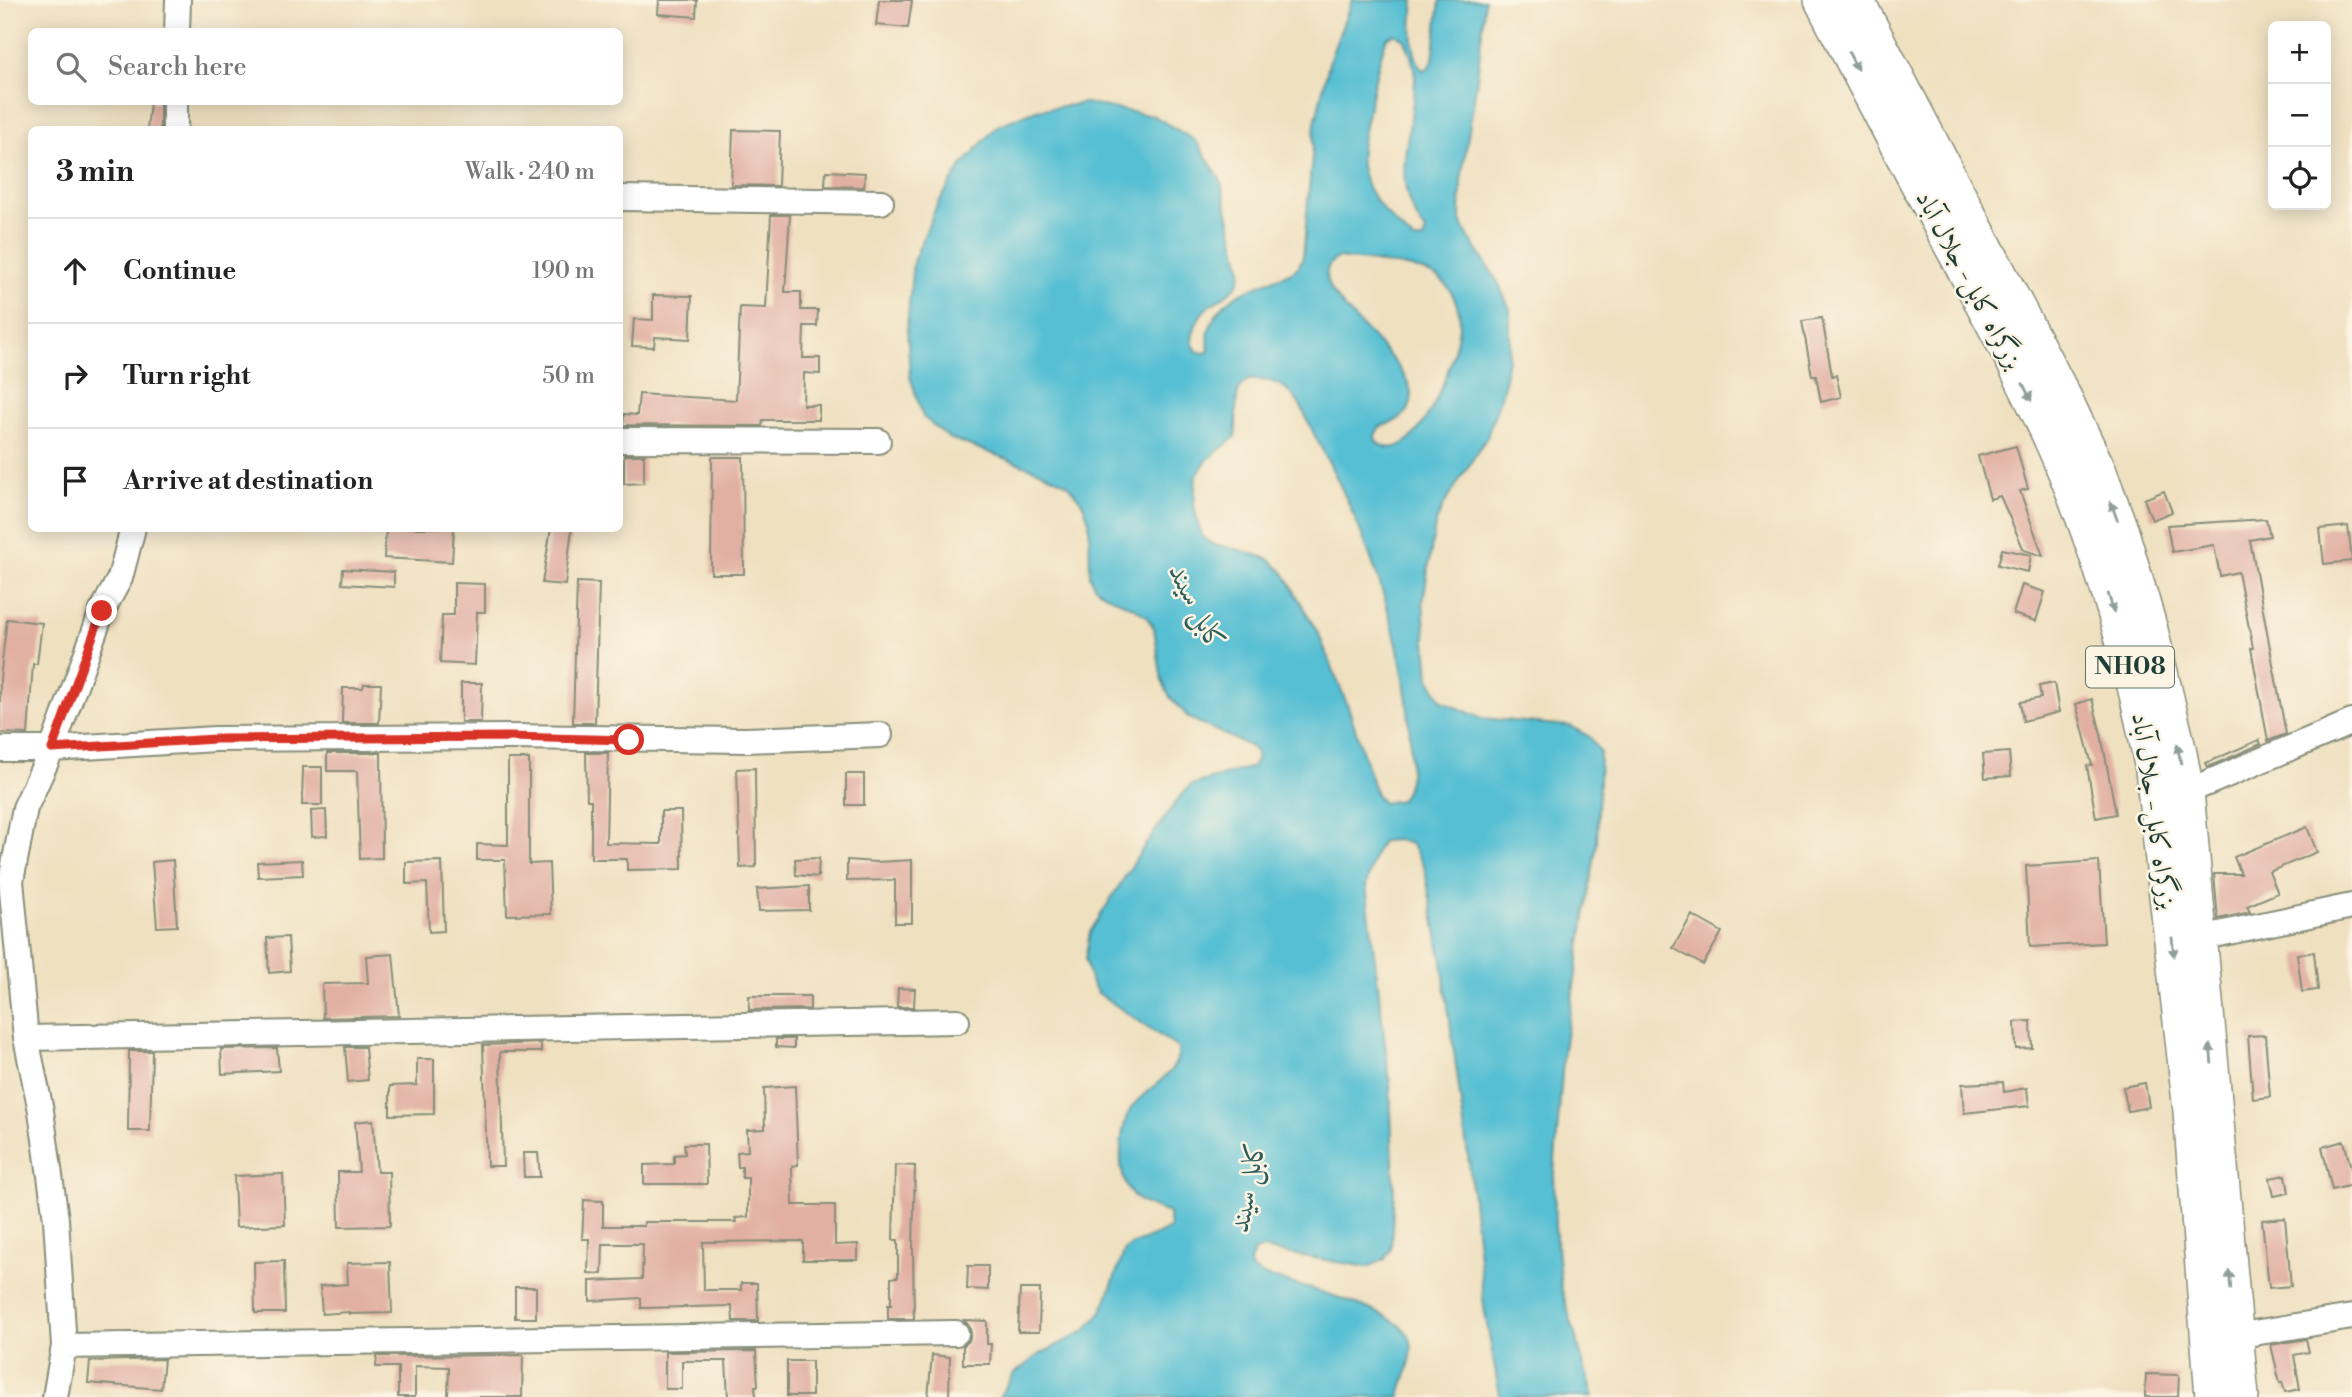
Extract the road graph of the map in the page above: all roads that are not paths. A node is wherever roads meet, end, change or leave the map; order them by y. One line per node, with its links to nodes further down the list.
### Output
1 (178, 0): 4 (street)
2 (1822, 0): 11 (highway, بزرگراه کابل- جلال آباد / NH08, one-way to 11)
3 (1856, 0): 11 (highway, بزرگراه کابل- جلال آباد / NH08)
4 (177, 28)
5 (175, 105): 6 (street)
6 (175, 126)
7 (623, 198): 8 (street)
8 (880, 202)
9 (623, 440): 10 (street)
10 (878, 441)
11 (2085, 478): 17 (highway, بزرگراه کابل- جلال آباد / NH08, one-way to 11); 27 (highway, بزرگراه کابل- جلال آباد / NH08, one-way to 27)
12 (132, 532): 16 (street)
13 (2352, 722): 17 (street)
14 (880, 735): 16 (street)
15 (0, 749): 16 (street)
16 (52, 749): 21 (street)
17 (2186, 792): 19 (highway, بزرگراه کابل- جلال آباد / NH08)
18 (2352, 906): 19 (street)
19 (2200, 938): 24 (highway, بزرگراه کابل- جلال آباد / NH08, one-way to 19)
20 (957, 1021): 21 (street)
21 (26, 1038): 25 (street)
22 (2352, 1317): 24 (street)
23 (956, 1333): 25 (street)
24 (2235, 1336): 28 (highway, بزرگراه کابل- جلال آباد / NH08)
25 (64, 1346): 26 (street)
26 (55, 1397)
27 (2213, 1397)
28 (2241, 1397)

